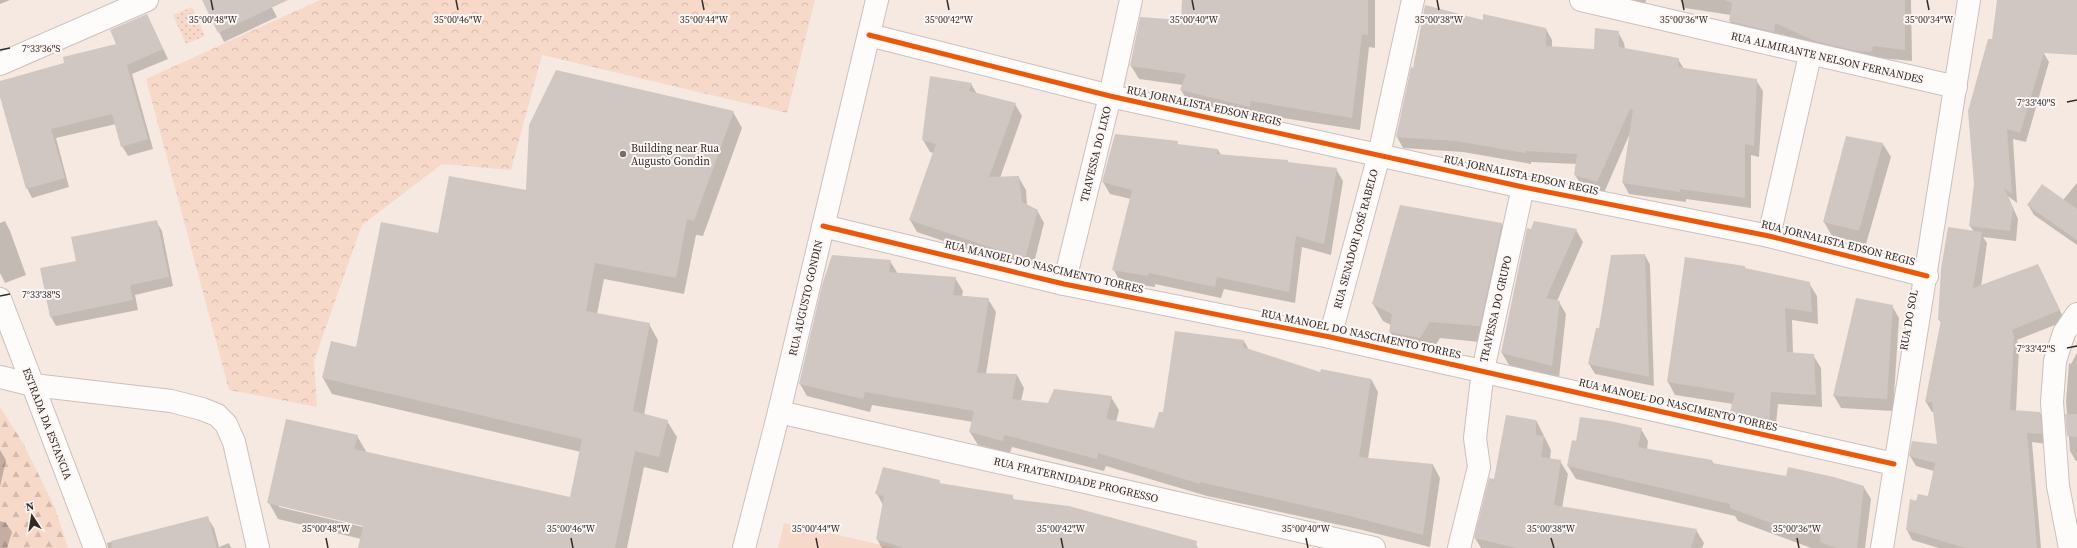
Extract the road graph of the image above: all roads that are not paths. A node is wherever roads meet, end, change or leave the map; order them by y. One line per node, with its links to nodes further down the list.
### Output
1 (147, 0): 9 (street)
2 (878, 0): 7 (street, RUA AUGUSTO GONDIN)
3 (1131, 0): 11 (street, TRAVESSA DO LIXO)
4 (1413, 0): 12 (street, RUA SENADOR JOSÉ RABELO)
5 (1581, 0): 8 (street, RUA ALMIRANTE NELSON FERNANDES)
6 (1969, 0): 10 (street, RUA DO SOL)
7 (869, 35): 11 (street, RUA JORNALISTA EDSON REGIS); 14 (street, RUA AUGUSTO GONDIN)
8 (1810, 55): 10 (street, RUA ALMIRANTE NELSON FERNANDES); 15 (street)
9 (0, 64)
10 (1956, 87): 16 (street, RUA DO SOL)
11 (1110, 96): 12 (street, RUA JORNALISTA EDSON REGIS); 17 (street, TRAVESSA DO LIXO)
12 (1379, 154): 13 (street, RUA JORNALISTA EDSON REGIS); 20 (street, RUA SENADOR JOSÉ RABELO)
13 (1524, 187): 15 (street, RUA JORNALISTA EDSON REGIS); 21 (street, TRAVESSA DO GRUPO)
14 (823, 226): 17 (street, RUA MANOEL DO NASCIMENTO TORRES); 24 (street, RUA AUGUSTO GONDIN)
15 (1769, 236): 16 (street, RUA JORNALISTA EDSON REGIS)
16 (1927, 276): 25 (street, RUA DO SOL)
17 (1064, 284): 20 (street, RUA MANOEL DO NASCIMENTO TORRES)
18 (0, 299): 23 (street, ESTRADA DA ESTANCIA)
19 (2077, 314): 32 (street)
20 (1330, 336): 21 (street, RUA MANOEL DO NASCIMENTO TORRES)
21 (1483, 370): 25 (street, RUA MANOEL DO NASCIMENTO TORRES); 30 (street, TRAVESSA DO GRUPO)
22 (0, 377): 23 (street)
23 (33, 385): 26 (street, ESTRADA DA ESTANCIA); 27 (street)
24 (779, 412): 28 (street, RUA AUGUSTO GONDIN); 29 (street, RUA FRATERNIDADE PROGRESSO)
25 (1894, 464): 31 (street, RUA DO SOL)
26 (95, 548)
27 (258, 548)
28 (744, 548)
29 (1374, 548)
30 (1459, 548)
31 (1882, 548)
32 (2070, 548)

